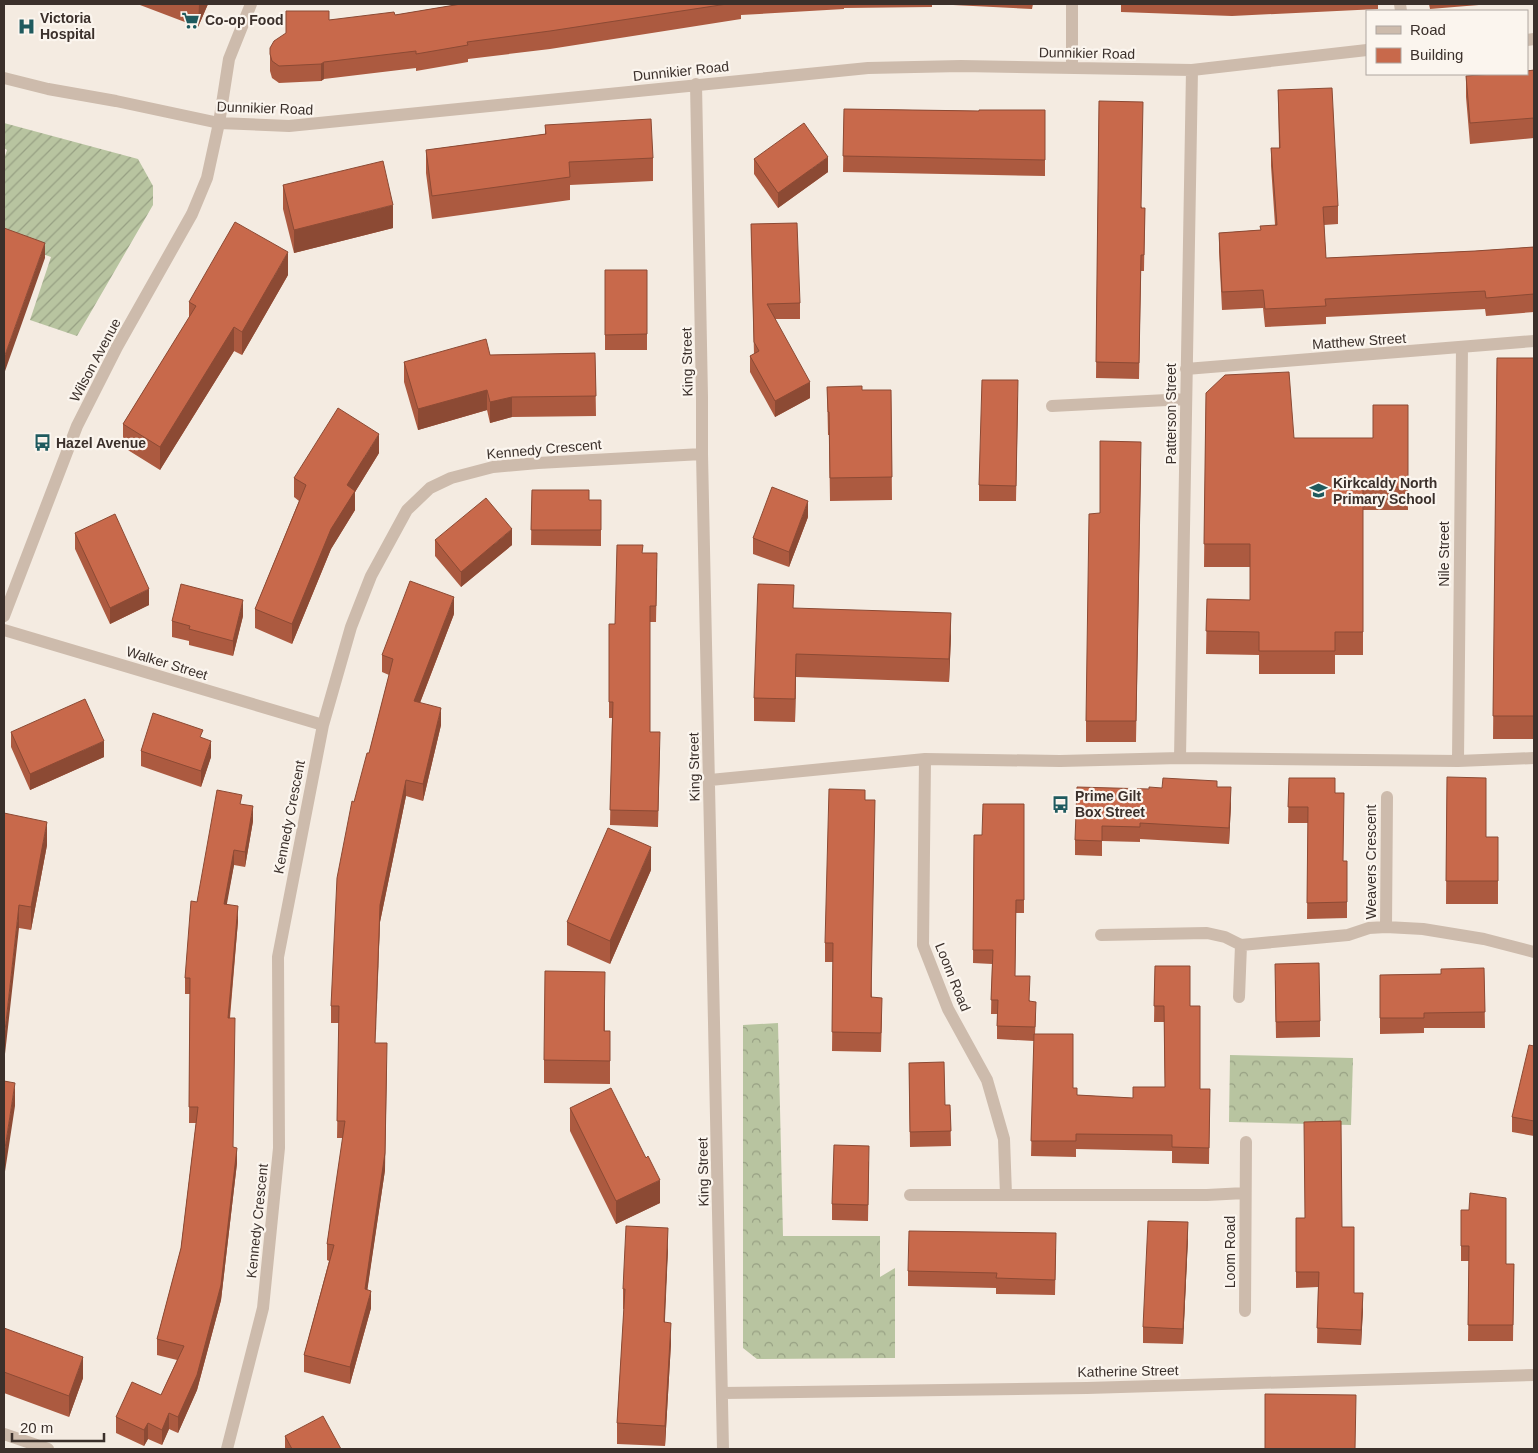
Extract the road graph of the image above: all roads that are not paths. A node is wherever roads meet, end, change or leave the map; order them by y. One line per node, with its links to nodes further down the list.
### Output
1 (251, 4): 8 (street, Wilson Avenue)
2 (1072, 4): 4 (street)
3 (1366, 50): 5 (street, Dunnikier Road)
4 (1072, 68): 5 (street, Dunnikier Road); 7 (street, Dunnikier Road)
5 (1192, 70): 11 (street, Patterson Street)
6 (4, 78): 8 (street, Dunnikier Road)
7 (696, 84): 8 (street, Dunnikier Road); 14 (street, King Street)
8 (219, 123): 15 (street, Wilson Avenue)
9 (1534, 341): 10 (street, Matthew Street)
10 (1462, 347): 11 (street, Matthew Street); 21 (street, Nile Street)
11 (1186, 369): 12 (street, Patterson Street)
12 (1186, 399): 13 (street); 18 (street, Patterson Street)
13 (1052, 406)
14 (702, 454): 17 (street, Kennedy Crescent); 22 (street, King Street)
15 (4, 616)
16 (4, 630): 17 (street, Walker Street)
17 (323, 725): 38 (street, Kennedy Crescent)
18 (1180, 758): 20 (street); 21 (street)
19 (1534, 758): 21 (street)
20 (925, 759): 22 (street); 32 (street, Loom Road)
21 (1458, 761)
22 (710, 780): 35 (street, King Street)
23 (1387, 797): 24 (street, Weavers Crescent)
24 (1386, 927): 26 (street, Weavers Crescent); 27 (street, Weavers Crescent)
25 (1101, 934): 26 (street, Weavers Crescent)
26 (1241, 945): 28 (street)
27 (1534, 952)
28 (1239, 997)
29 (1246, 1142): 30 (street, Loom Road)
30 (1245, 1193): 32 (street); 33 (street, Loom Road)
31 (910, 1195): 32 (street)
32 (1006, 1195)
33 (1245, 1311)
34 (1534, 1375): 35 (street, Katherine Street)
35 (722, 1393): 39 (street, King Street)
36 (4, 1434): 37 (street)
37 (48, 1449)
38 (227, 1449)
39 (723, 1449)

